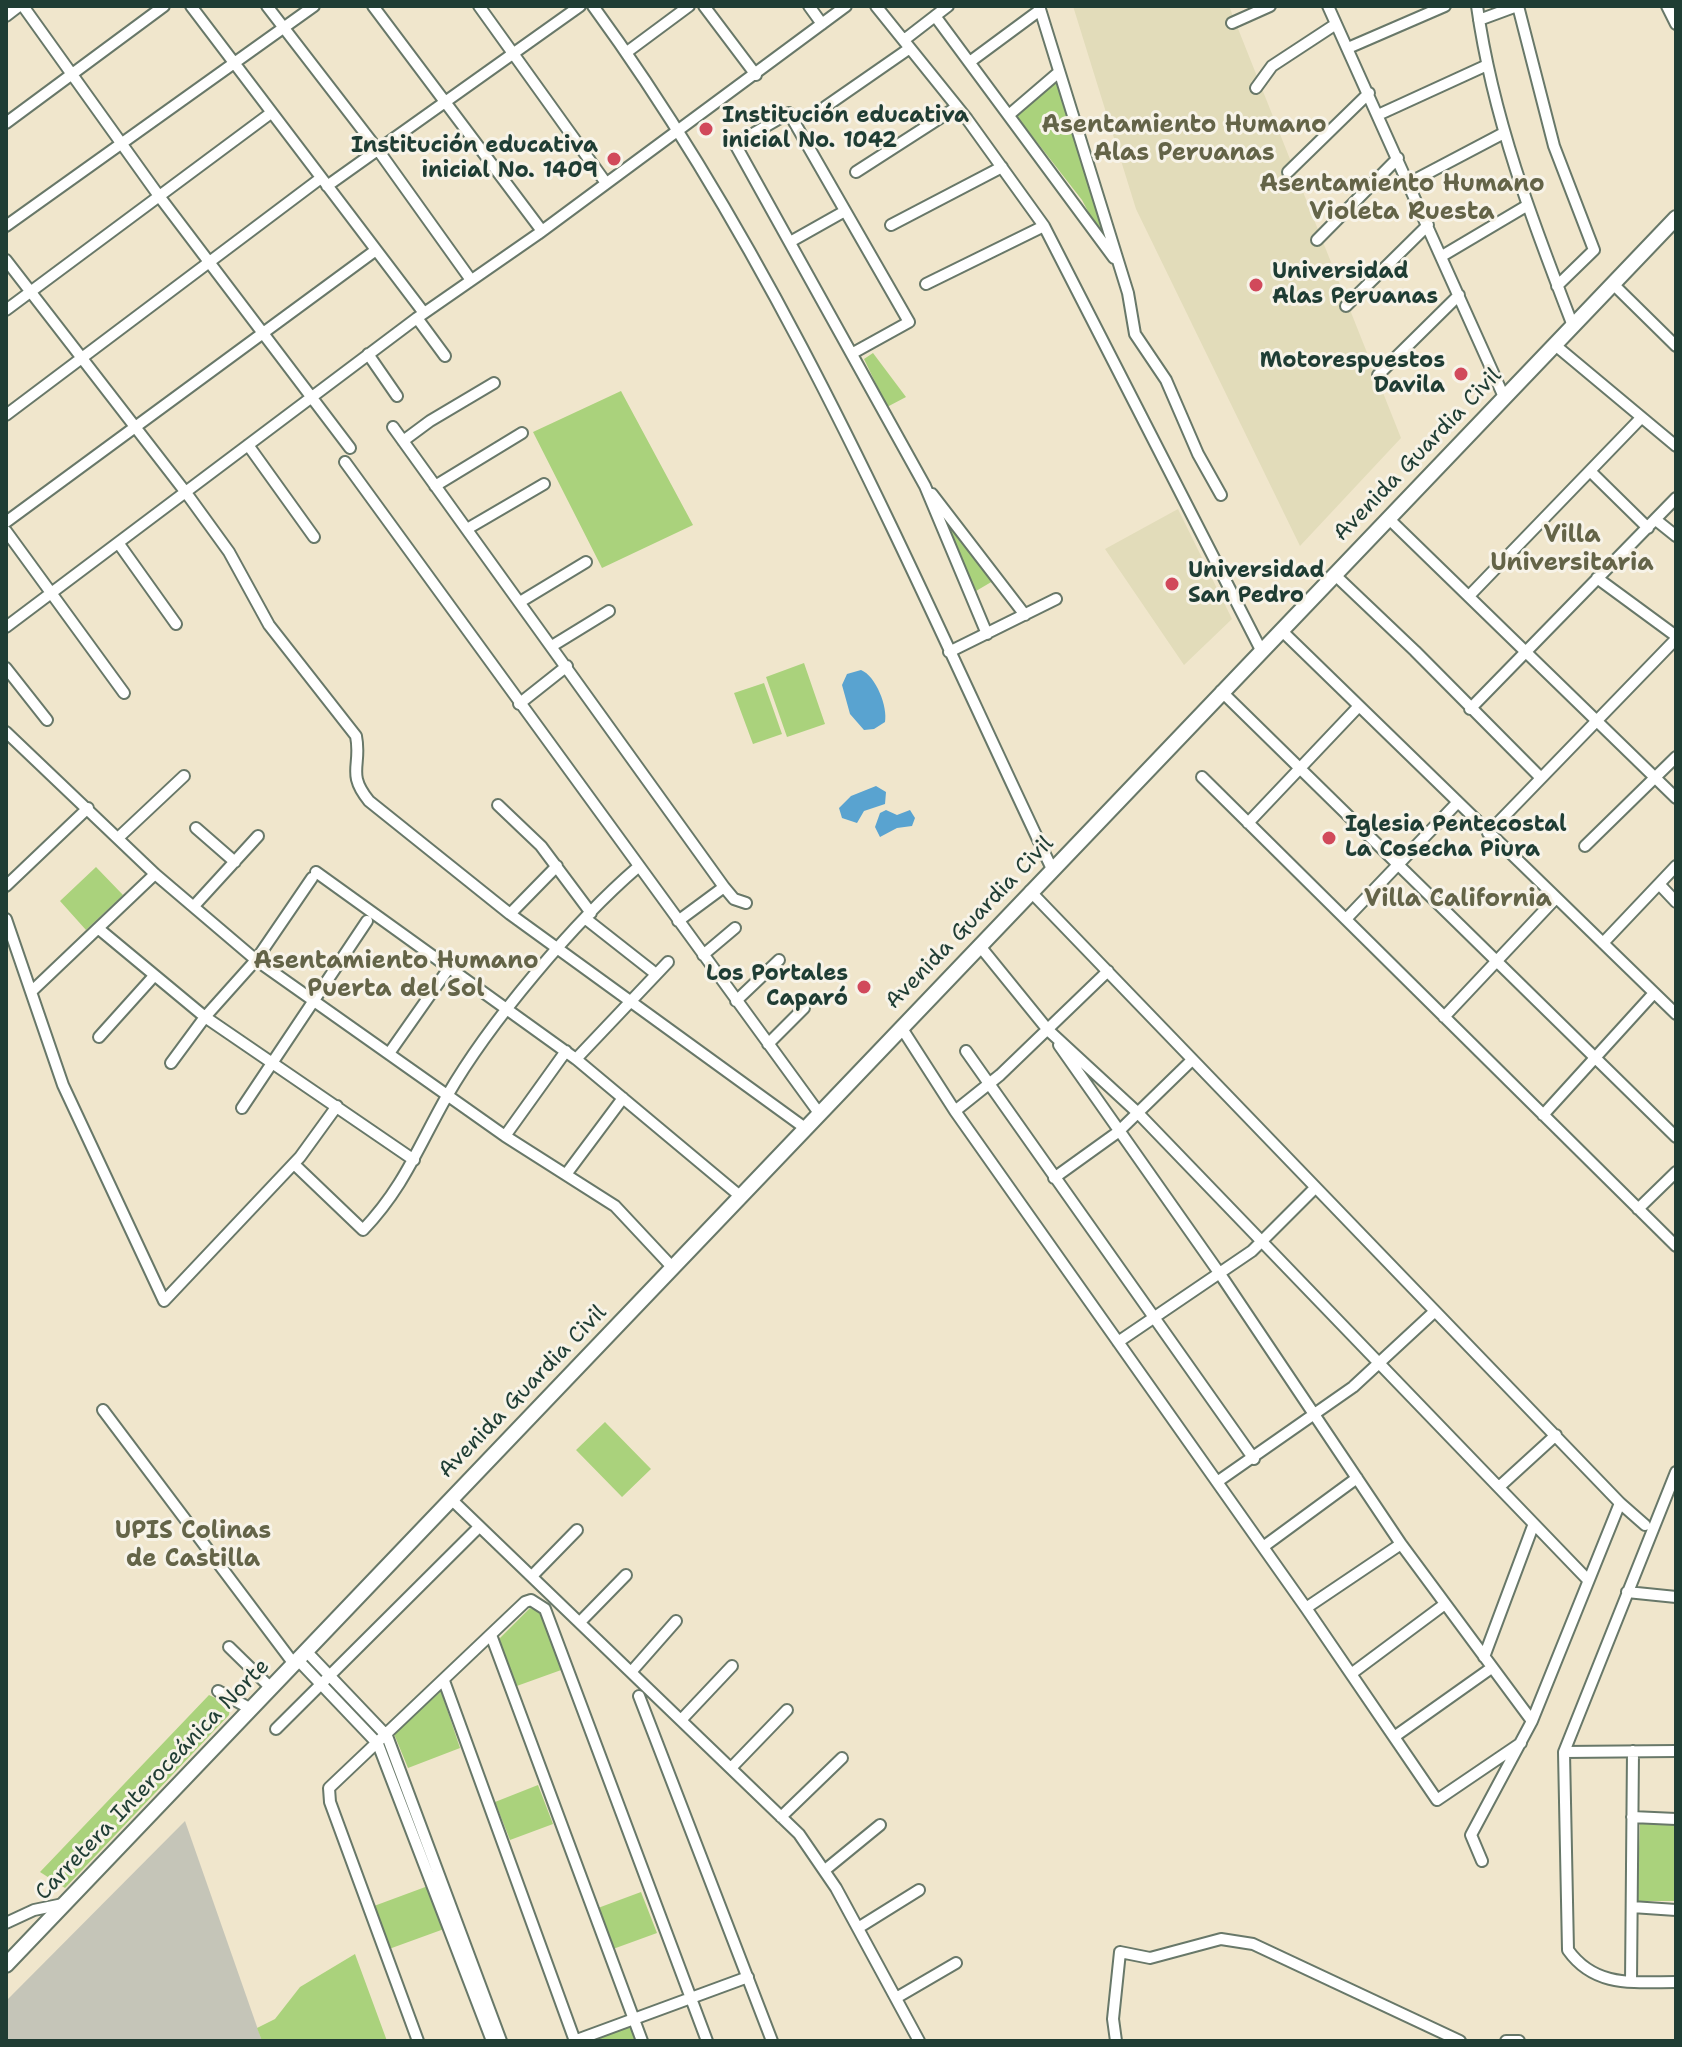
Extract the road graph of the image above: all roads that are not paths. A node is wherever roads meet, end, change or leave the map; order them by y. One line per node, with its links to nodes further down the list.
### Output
1 (21, 6): 23 (street); 39 (street)
2 (164, 6): 39 (street)
3 (191, 6): 36 (street)
4 (267, 6): 30 (street)
5 (314, 6): 30 (street)
6 (373, 6): 43 (street)
7 (479, 6): 34 (street)
8 (580, 6): 34 (street)
9 (593, 6): 33 (street)
10 (689, 6): 33 (street)
11 (704, 6): 40 (street)
12 (809, 6): 27 (street)
13 (846, 6): 27 (street)
14 (876, 6): 31 (street)
15 (948, 6): 24 (street)
16 (1270, 6): 26 (street)
17 (1328, 6): 28 (street)
18 (1445, 6): 32 (street)
19 (1477, 6): 25 (street)
20 (1518, 6): 25 (street); 80 (street)
21 (1667, 6): 29 (street)
22 (1039, 8): 35 (street); 38 (street)
23 (6, 16)
24 (935, 16): 31 (street); 35 (street)
25 (1479, 20): 37 (street)
26 (1232, 23)
27 (822, 24): 40 (street)
28 (1336, 24): 32 (street); 41 (street)
29 (1676, 24)
30 (283, 27): 36 (street); 53 (street)
31 (907, 44): 44 (street); 45 (street)
32 (1348, 48): 42 (street)
33 (627, 52): 50 (street)
34 (514, 53): 43 (street); 59 (street)
35 (971, 61): 47 (street)
36 (233, 63): 46 (street); 52 (street)
37 (1485, 66): 48 (street); 51 (street)
38 (1059, 72): 47 (street); 76 (street)
39 (72, 75): 49 (street); 52 (street)
40 (756, 75): 50 (street)
41 (1256, 88)
42 (1369, 93): 48 (street); 57 (street)
43 (445, 102): 53 (street); 69 (street)
44 (825, 107)
45 (957, 107): 55 (street); 56 (street)
46 (271, 113): 58 (street); 61 (street)
47 (1010, 114): 76 (street)
48 (1378, 115): 54 (street)
49 (6, 123)
50 (680, 129): 59 (street); 141 (street)
51 (1502, 134): 60 (street); 62 (street)
52 (121, 142): 61 (street); 67 (street)
53 (378, 150): 58 (street); 77 (street)
54 (1398, 158): 60 (street); 70 (street)
55 (1002, 167): 65 (street); 68 (street)
56 (856, 172)
57 (1288, 172)
58 (324, 182): 72 (street); 75 (street)
59 (606, 183): 69 (street)
60 (1409, 183): 66 (street)
61 (159, 196): 75 (street); 81 (street)
62 (1528, 205): 73 (street); 80 (street)
63 (845, 211): 71 (street); 71 (street); 90 (street)
64 (1676, 218): 79 (highway, Avenida Guardia Civil)
65 (891, 225)
66 (1428, 225): 73 (street); 83 (street)
67 (6, 226)
68 (1044, 226): 78 (street); 139 (street)
69 (542, 231): 77 (street)
70 (1317, 240)
71 (790, 242): 90 (street)
72 (376, 250): 85 (street); 87 (street)
73 (1442, 256): 82 (street)
74 (6, 260): 81 (street)
75 (208, 261): 87 (street); 93 (street)
76 (1118, 263): 114 (street)
77 (471, 280): 85 (street)
78 (926, 284)
79 (1613, 284): 86 (highway, Avenida Guardia Civil); 89 (street)
80 (1557, 286): 86 (street)
81 (30, 292): 84 (street); 93 (street)
82 (1459, 295): 94 (street); 98 (street)
83 (1346, 306)
84 (6, 310)
85 (420, 315): 91 (street); 92 (street)
86 (1573, 326): 88 (highway, Avenida Guardia Civil)
87 (263, 333): 97 (street); 101 (street)
88 (1555, 345): 98 (highway, Avenida Guardia Civil); 100 (street)
89 (1676, 346)
90 (853, 353): 112 (street)
91 (368, 354): 96 (street); 97 (street)
92 (445, 356)
93 (79, 359): 99 (street); 101 (street)
94 (1378, 375)
95 (494, 383): 104 (street)
96 (397, 396)
97 (310, 397): 105 (street); 107 (street)
98 (1504, 397): 116 (highway, Avenida Guardia Civil)
99 (6, 415)
100 (1641, 418): 106 (street); 109 (street)
101 (135, 427): 113 (street); 117 (street)
102 (393, 427): 104 (street)
103 (522, 433): 111 (street)
104 (403, 441): 111 (street)
105 (248, 445): 113 (street); 122 (street)
106 (1676, 446)
107 (350, 448)
108 (345, 462): 146 (street)
109 (1591, 472): 118 (street); 128 (street)
110 (544, 484): 119 (street)
111 (435, 486): 119 (street)
112 (925, 486): 132 (street); 136 (street)
113 (187, 494): 123 (street); 183 (street)
114 (1221, 495)
115 (1676, 498): 118 (street)
116 (1388, 518): 125 (highway, Avenida Guardia Civil); 128 (street)
117 (6, 522)
118 (1652, 524): 121 (street); 126 (street)
119 (467, 529): 130 (street)
120 (6, 531): 127 (street)
121 (1676, 536)
122 (314, 537)
123 (119, 544): 127 (street); 133 (street)
124 (586, 562): 130 (street)
125 (1334, 574): 135 (highway, Avenida Guardia Civil); 148 (street)
126 (1597, 578): 137 (street); 140 (street)
127 (52, 594): 134 (street); 145 (street)
128 (1469, 596): 140 (street)
129 (1056, 599): 132 (street)
130 (520, 602): 138 (street)
131 (609, 611): 138 (street)
132 (1025, 615): 136 (street)
133 (176, 624)
134 (6, 627)
135 (1281, 630): 139 (highway, Avenida Guardia Civil); 147 (street)
136 (987, 634): 141 (street)
137 (1676, 637): 150 (street)
138 (552, 646): 142 (street)
139 (1261, 650): 144 (highway, Avenida Guardia Civil)
140 (1525, 651): 148 (street); 150 (street)
141 (949, 652): 173 (street)
142 (567, 666): 146 (street); 177 (street)
143 (6, 668): 149 (street)
144 (1221, 691): 153 (street); 173 (highway, Avenida Guardia Civil)
145 (124, 693)
146 (519, 704): 172 (street)
147 (1359, 706): 153 (street); 159 (street)
148 (1470, 709): 156 (street)
149 (47, 720)
150 (1596, 720): 156 (street); 157 (street)
151 (6, 732): 161 (street)
152 (1676, 757): 157 (street)
153 (1300, 768): 162 (street); 169 (street)
154 (184, 776): 166 (street)
155 (1202, 777): 162 (street)
156 (1541, 778): 164 (street)
157 (1655, 778): 158 (street); 167 (street)
158 (1676, 798)
159 (1457, 803): 164 (street); 169 (street)
160 (498, 805): 170 (street)
161 (88, 808): 166 (street); 176 (street)
162 (1248, 823): 186 (street)
163 (196, 828): 168 (street)
164 (1488, 833): 179 (street)
165 (258, 836): 168 (street)
166 (118, 838): 174 (street)
167 (1585, 846)
168 (235, 862): 182 (street)
169 (1398, 865): 186 (street); 198 (street)
170 (557, 866): 183 (street); 184 (street)
171 (1676, 866): 175 (street)
172 (638, 867): 184 (street); 188 (street)
173 (1052, 869): 178 (highway, Avenida Guardia Civil)
174 (155, 874): 182 (street); 190 (street)
175 (1659, 884): 180 (street); 191 (street)
176 (6, 886)
177 (724, 887): 181 (street); 188 (street)
178 (1030, 891): 193 (highway, Avenida Guardia Civil); 201 (street)
179 (1556, 898): 191 (street); 198 (street)
180 (1676, 902)
181 (746, 903)
182 (194, 906): 196 (street)
183 (510, 914): 194 (street)
184 (589, 916): 194 (street); 202 (street)
185 (6, 919): 192 (street)
186 (1346, 919): 213 (street)
187 (367, 921): 206 (street)
188 (678, 921): 195 (street)
189 (735, 928): 195 (street)
190 (99, 929): 203 (street); 204 (street)
191 (1603, 943): 205 (street)
192 (10, 944): 204 (street)
193 (979, 945): 214 (highway, Avenida Guardia Civil); 215 (street)
194 (559, 950): 208 (street); 210 (street)
195 (703, 955): 207 (street)
196 (256, 960): 200 (street); 206 (street); 212 (street)
197 (779, 960): 207 (street)
198 (1495, 960): 213 (street); 221 (street)
199 (668, 962): 202 (street)
200 (449, 968): 210 (street); 220 (street)
201 (1108, 971): 215 (street); 223 (street)
202 (656, 974): 208 (street)
203 (153, 977): 212 (street); 216 (street)
204 (32, 991): 240 (street)
205 (1654, 993): 211 (street); 221 (street)
206 (314, 998): 220 (street); 224 (street)
207 (736, 1001): 217 (street)
208 (629, 1002): 222 (street); 235 (street)
209 (804, 1008): 217 (street)
210 (506, 1010): 218 (street); 227 (street)
211 (1676, 1014)
212 (205, 1017): 224 (street); 225 (street)
213 (1444, 1017): 234 (street)
214 (901, 1027): 231 (street); 232 (highway, Avenida Guardia Civil)
215 (1048, 1030): 226 (street); 233 (street); 236 (street)
216 (99, 1037)
217 (768, 1044): 232 (street)
218 (566, 1051): 222 (street); 237 (street)
219 (966, 1051): 226 (street)
220 (390, 1052): 227 (street)
221 (1595, 1058): 234 (street); 238 (street)
222 (576, 1059): 228 (street)
223 (1191, 1061): 233 (street); 244 (street)
224 (269, 1062): 229 (street); 230 (street)
225 (171, 1063)
226 (989, 1084): 231 (street); 243 (street)
227 (448, 1095): 237 (street); 239 (street)
228 (623, 1098): 242 (street); 245 (street)
229 (337, 1106): 239 (street); 240 (street)
230 (242, 1108)
231 (955, 1111): 253 (street)
232 (819, 1113): 235 (highway, Avenida Guardia Civil)
233 (1138, 1113): 236 (street); 247 (street)
234 (1543, 1115): 246 (street)
235 (805, 1128): 245 (highway, Avenida Guardia Civil)
236 (1118, 1132): 243 (street); 250 (street)
237 (505, 1136): 242 (street)
238 (1676, 1137)
239 (414, 1160): 240 (street)
240 (294, 1164)
241 (1676, 1172): 246 (street)
242 (567, 1173): 249 (street)
243 (1054, 1178): 252 (street)
244 (1314, 1189): 247 (street); 251 (street)
245 (740, 1196): 249 (highway, Avenida Guardia Civil)
246 (1638, 1209): 248 (street)
247 (1262, 1242): 250 (street); 254 (street)
248 (1676, 1246)
249 (673, 1268): 263 (highway, Avenida Guardia Civil)
250 (1220, 1274): 252 (street); 256 (street)
251 (1434, 1312): 254 (street); 257 (street)
252 (1155, 1316): 253 (street); 258 (street)
253 (1118, 1342): 261 (street)
254 (1379, 1363): 256 (street); 262 (street)
255 (103, 1410): 283 (street)
256 (1316, 1414): 258 (street); 260 (street)
257 (1556, 1435): 262 (street); 264 (street)
258 (1254, 1459): 261 (street)
259 (1676, 1472): 274 (street)
260 (1357, 1478): 269 (street); 270 (street)
261 (1217, 1482): 270 (street)
262 (1499, 1487): 266 (street)
263 (451, 1499): 267 (street); 283 (highway, Avenida Guardia Civil)
264 (1620, 1503): 265 (street); 273 (street)
265 (1645, 1525)
266 (1533, 1526): 273 (street); 282 (street)
267 (479, 1527): 271 (street); 288 (street)
268 (577, 1530): 271 (street)
269 (1401, 1544): 276 (street); 277 (street)
270 (1263, 1547): 277 (street)
271 (533, 1575): 278 (street)
272 (626, 1575): 278 (street)
273 (1588, 1580): 296 (street)
274 (1627, 1592): 275 (street); 303 (street)
275 (1676, 1597)
276 (1445, 1604): 282 (street); 287 (street)
277 (1306, 1608): 287 (street)
278 (581, 1621): 286 (street)
279 (676, 1621): 286 (street)
280 (491, 1635): 289 (street); 323 (street); 325 (street)
281 (229, 1647): 290 (street)
282 (1484, 1657): 285 (street)
283 (299, 1658): 288 (street); 290 (highway, Carretera Interoceánica Norte)
284 (732, 1666): 295 (street)
285 (1490, 1669): 296 (street); 298 (street)
286 (632, 1671): 295 (street)
287 (1351, 1674): 298 (street)
288 (326, 1680): 297 (street); 299 (street)
289 (444, 1681): 299 (street); 329 (street)
290 (271, 1688): 293 (highway, Carretera Interoceánica Norte)
291 (218, 1691): 293 (street)
292 (639, 1696): 320 (street)
293 (251, 1709): 313 (highway, Carretera Interoceánica Norte)
294 (787, 1710): 305 (street)
295 (682, 1719): 305 (street)
296 (1532, 1721): 300 (street)
297 (276, 1729)
298 (1394, 1737): 300 (street)
299 (382, 1740): 326 (street); 327 (street); 328 (street)
300 (1521, 1743): 310 (street)
301 (1633, 1751): 302 (street); 303 (street); 307 (street)
302 (1676, 1751)
303 (1564, 1752): 321 (street)
304 (842, 1758): 306 (street)
305 (731, 1768): 306 (street)
306 (781, 1817): 311 (street)
307 (1632, 1817): 308 (street); 314 (street)
308 (1676, 1819)
309 (880, 1825): 311 (street)
310 (1482, 1861)
311 (825, 1870): 317 (street)
312 (919, 1890): 317 (street)
313 (65, 1904): 316 (street); 319 (highway, Carretera Interoceánica Norte)
314 (1632, 1907): 315 (street); 321 (street)
315 (1676, 1910)
316 (6, 1923)
317 (858, 1928): 324 (street)
318 (956, 1963): 324 (street)
319 (6, 1965)
320 (748, 1977): 323 (street); 332 (street)
321 (1631, 1982): 322 (street)
322 (1676, 1982)
323 (691, 1998): 325 (street); 331 (street)
324 (896, 1998): 333 (street)
325 (634, 2019): 329 (street); 330 (street)
326 (418, 2041)
327 (492, 2041)
328 (501, 2041)
329 (575, 2041)
330 (642, 2041)
331 (707, 2041)
332 (772, 2041)
333 (919, 2041)
334 (1116, 2041): 335 (street)
335 (1460, 2041)
336 (1506, 2041): 337 (street)
337 (1519, 2041)

